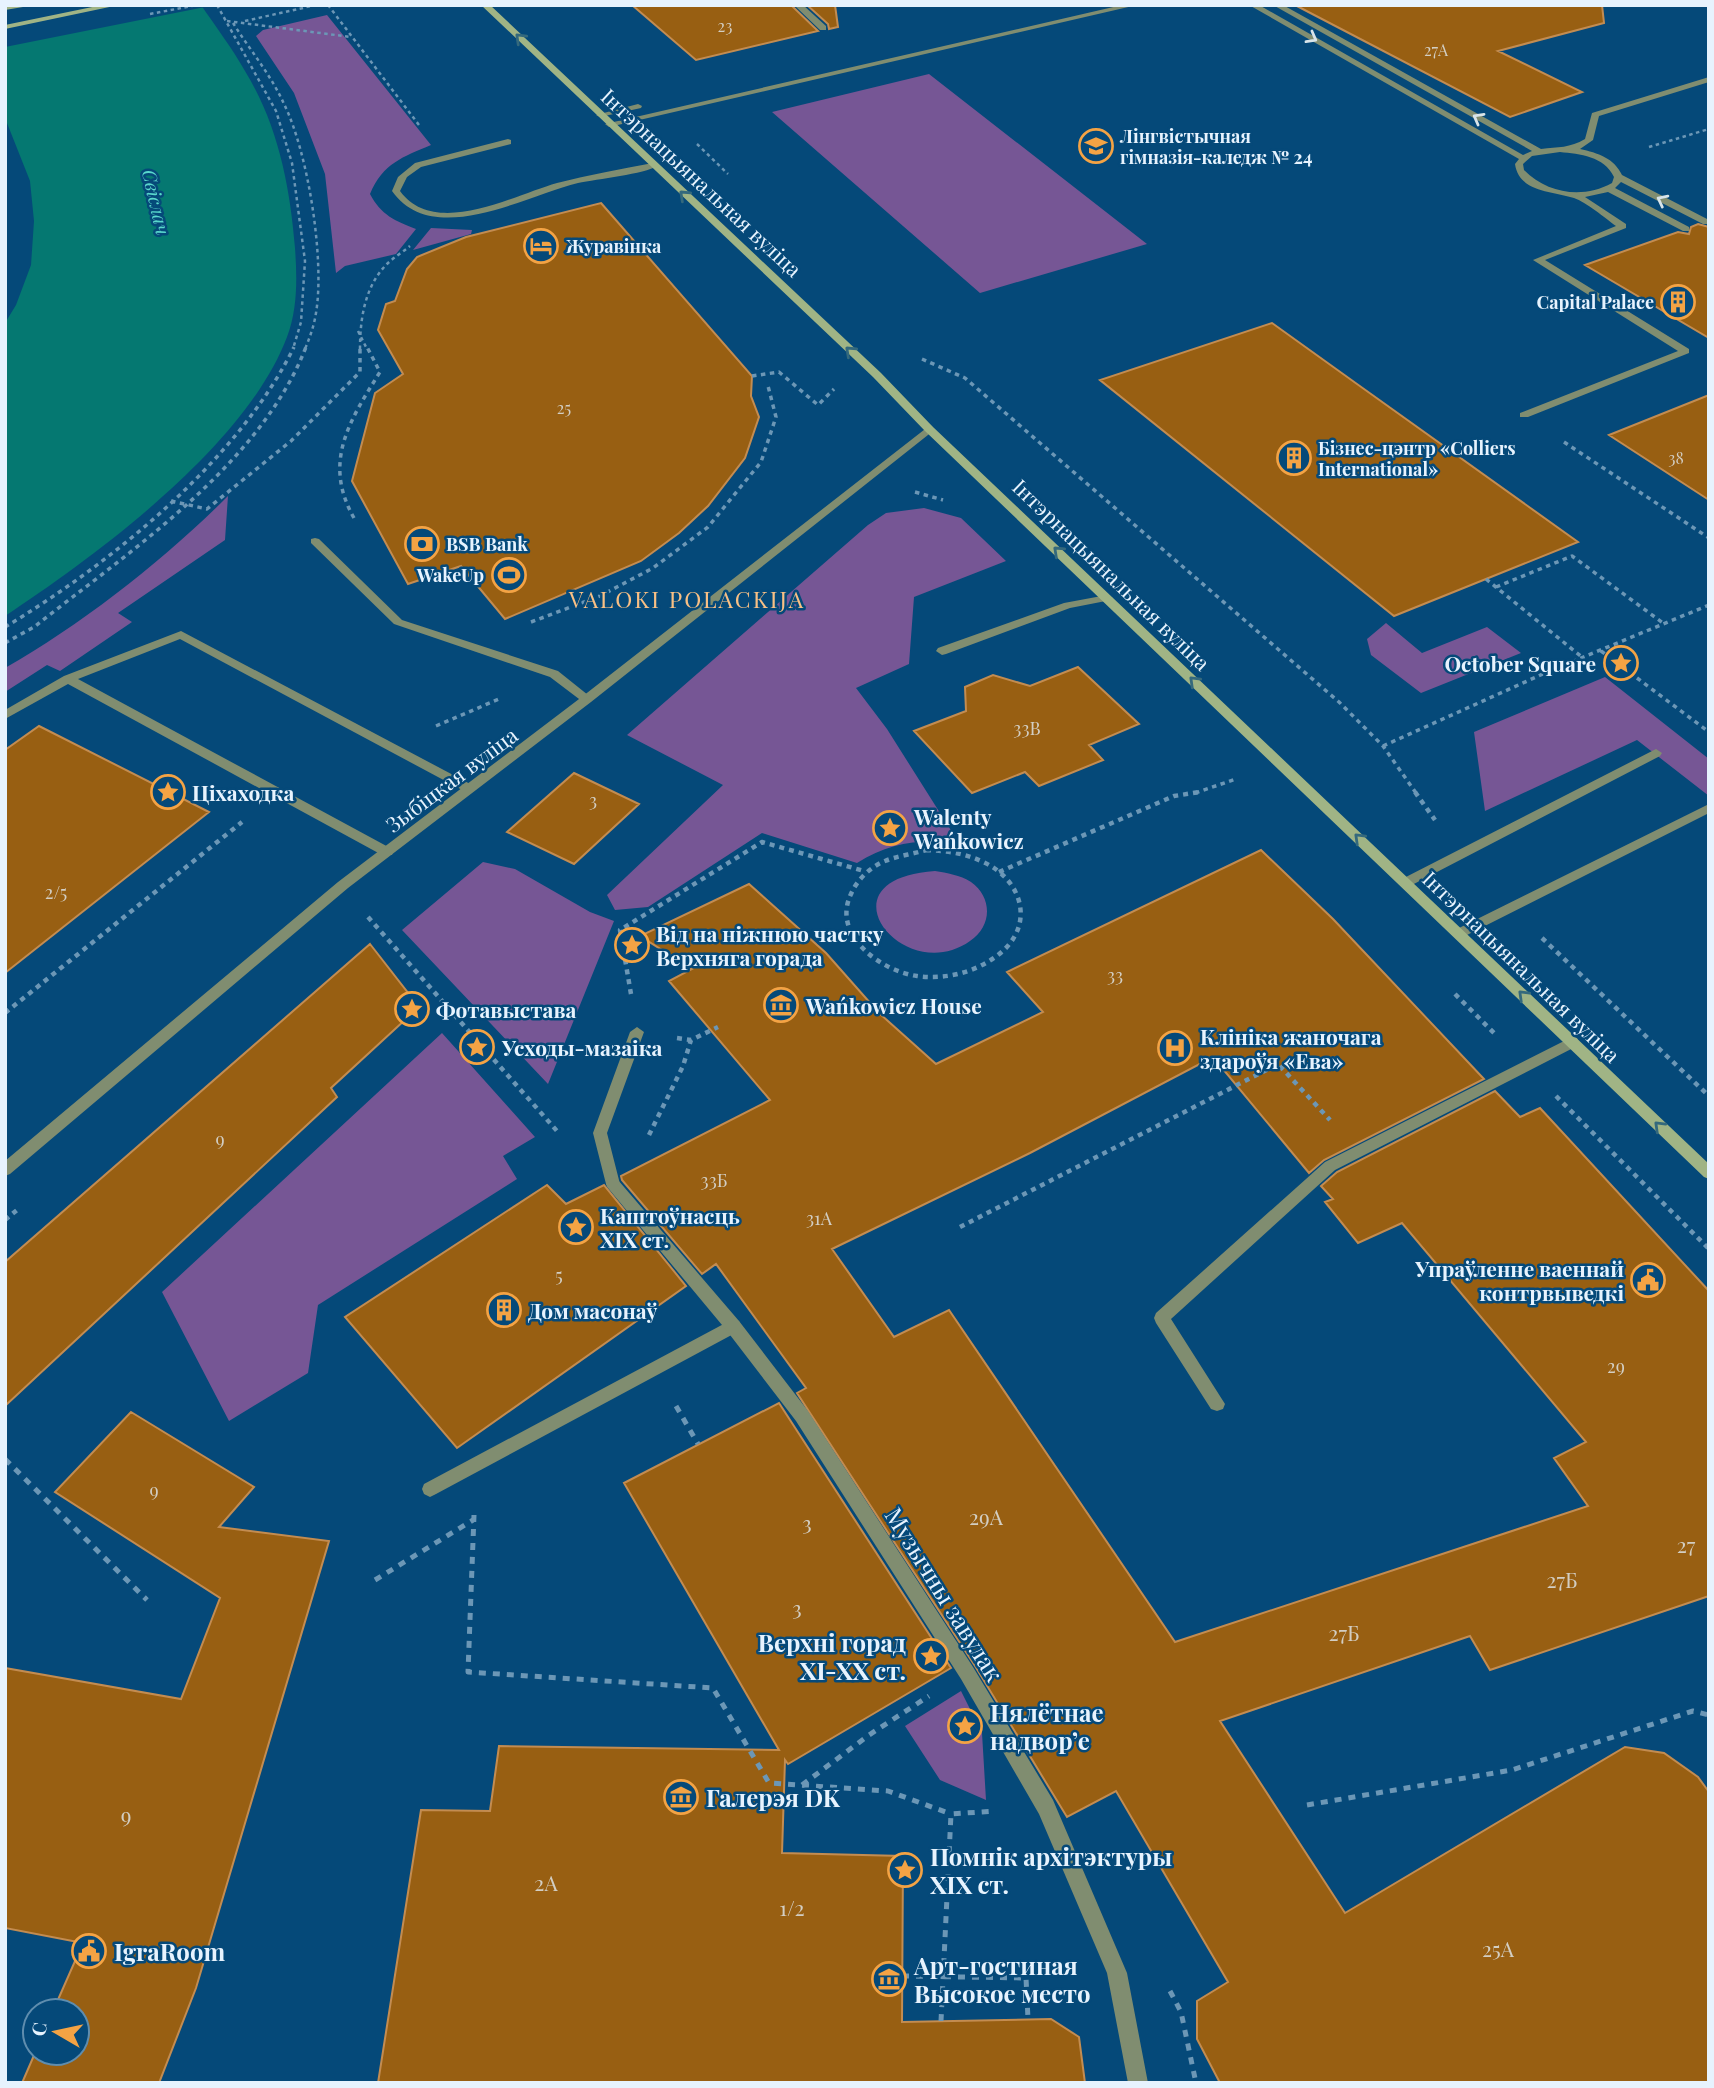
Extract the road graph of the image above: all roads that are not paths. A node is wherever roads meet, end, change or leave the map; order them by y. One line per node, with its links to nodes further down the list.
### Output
1 (20, 5): 9 (main road)
2 (115, 5): 10 (main road)
3 (485, 5): 15 (main road, Інтэрнацыянальная вуліца, one-way to 3)
4 (798, 5): 11 (street)
5 (1097, 5): 13 (street)
6 (1133, 5): 16 (street)
7 (1252, 5): 20 (street, one-way to 20)
8 (1277, 5): 19 (street, one-way to 8)
9 (5, 8)
10 (5, 27)
11 (823, 28)
12 (1709, 79): 18 (street)
13 (742, 83)
14 (653, 103): 15 (street)
15 (600, 115): 16 (main road, Інтэрнацыянальная вуліца)
16 (609, 124): 21 (main road, Інтэрнацыянальная вуліца)
17 (508, 142): 21 (street)
18 (1573, 150): 19 (street); 22 (street)
19 (1538, 151): 20 (street)
20 (1524, 158): 24 (street)
21 (653, 166): 28 (main road, Інтэрнацыянальная вуліца, one-way to 21)
22 (1618, 177): 23 (street); 25 (street, one-way to 22)
23 (1609, 189): 24 (street); 26 (street)
24 (1576, 195): 27 (street)
25 (1706, 222)
26 (1686, 229)
27 (1524, 415)
28 (929, 429): 30 (main road, Інтэрнацыянальная вуліца, one-way to 28); 33 (street, Зыбіцкая вуліца)
29 (315, 541): 33 (street)
30 (1107, 598): 31 (street); 39 (main road, Інтэрнацыянальная вуліца, one-way to 30)
31 (942, 650)
32 (68, 679): 34 (street); 36 (street); 38 (street)
33 (587, 699): 36 (street, Зыбіцкая вуліца)
34 (5, 715)
35 (1656, 753): 39 (street)
36 (470, 789): 38 (street, Зыбіцкая вуліца)
37 (1709, 808): 40 (street)
38 (387, 852): 43 (street, Зыбіцкая вуліца)
39 (1405, 883): 40 (main road, Інтэрнацыянальная вуліца)
40 (1458, 934): 42 (main road, Інтэрнацыянальная вуліца, one-way to 40)
41 (637, 1032): 45 (street, Музычны завулак)
42 (1572, 1042): 44 (main road, Інтэрнацыянальная вуліца, one-way to 42); 46 (street)
43 (5, 1170)
44 (1709, 1173)
45 (733, 1326): 47 (street); 48 (street, Музычны завулак)
46 (1217, 1404)
47 (430, 1489)
48 (1138, 2083)

